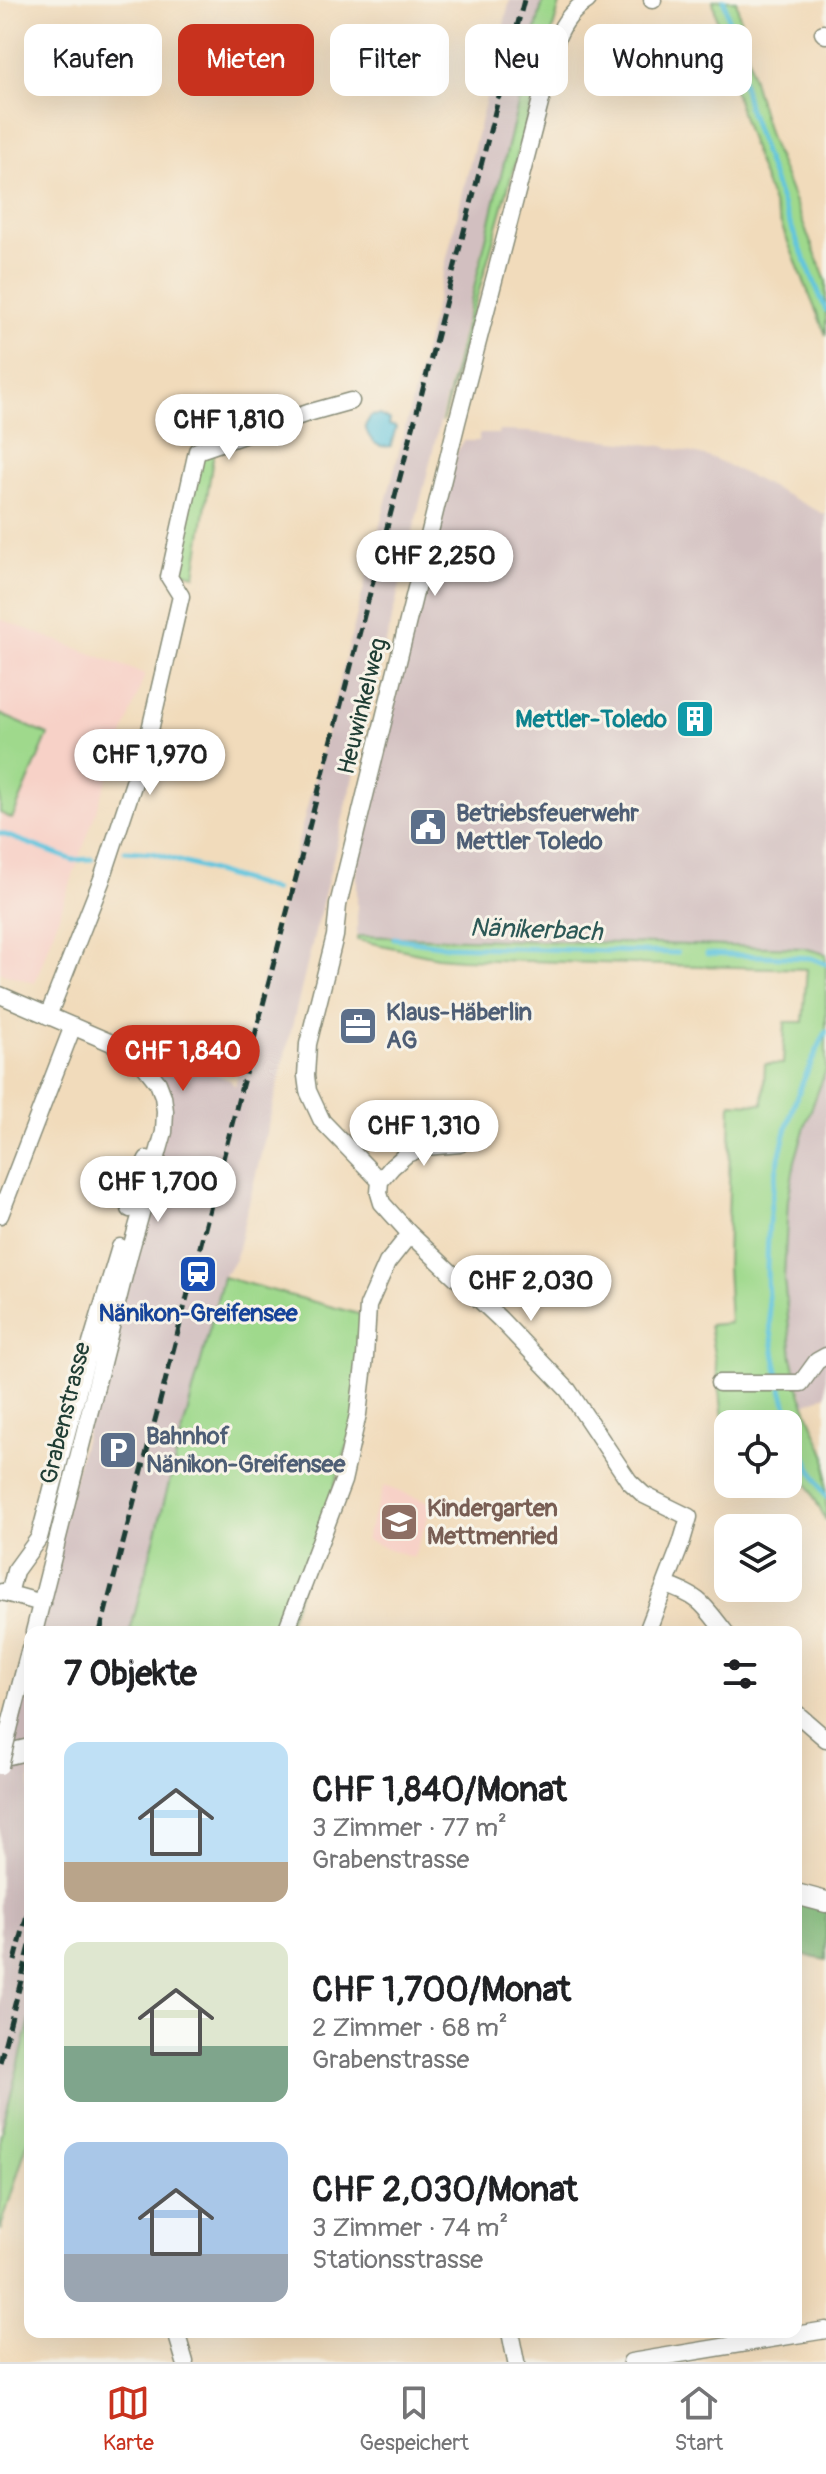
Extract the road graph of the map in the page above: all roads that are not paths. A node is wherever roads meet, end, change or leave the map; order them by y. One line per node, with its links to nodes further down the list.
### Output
1 (588, 0): 8 (street, Heuwinkelweg)
2 (351, 401): 4 (street)
3 (0, 995): 4 (street)
4 (48, 1016): 5 (street)
5 (73, 1026): 7 (street, Grabenstrasse); 9 (street)
6 (460, 1144): 8 (street)
7 (158, 1155): 14 (street); 15 (street, Grabenstrasse)
8 (380, 1181): 10 (street)
9 (0, 1215)
10 (410, 1234): 13 (street); 17 (street)
11 (826, 1356): 12 (street)
12 (719, 1383)
13 (666, 1585): 18 (street); 19 (street)
14 (4, 1592): 15 (street)
15 (42, 1603): 16 (street, Grabenstrasse)
16 (36, 1626)
17 (288, 1626)
18 (649, 1626)
19 (721, 1626)
20 (24, 1671): 25 (street, bridge)
21 (802, 1718): 22 (street)
22 (826, 1739)
23 (24, 1750): 24 (street)
24 (0, 1756)
25 (0, 1766)
26 (802, 1896): 27 (street)
27 (826, 1902)
28 (826, 2330): 29 (street)
29 (802, 2334)
30 (178, 2338): 33 (street)
31 (511, 2338): 34 (street)
32 (777, 2338): 35 (street)
33 (185, 2362)
34 (516, 2362)
35 (631, 2362)

